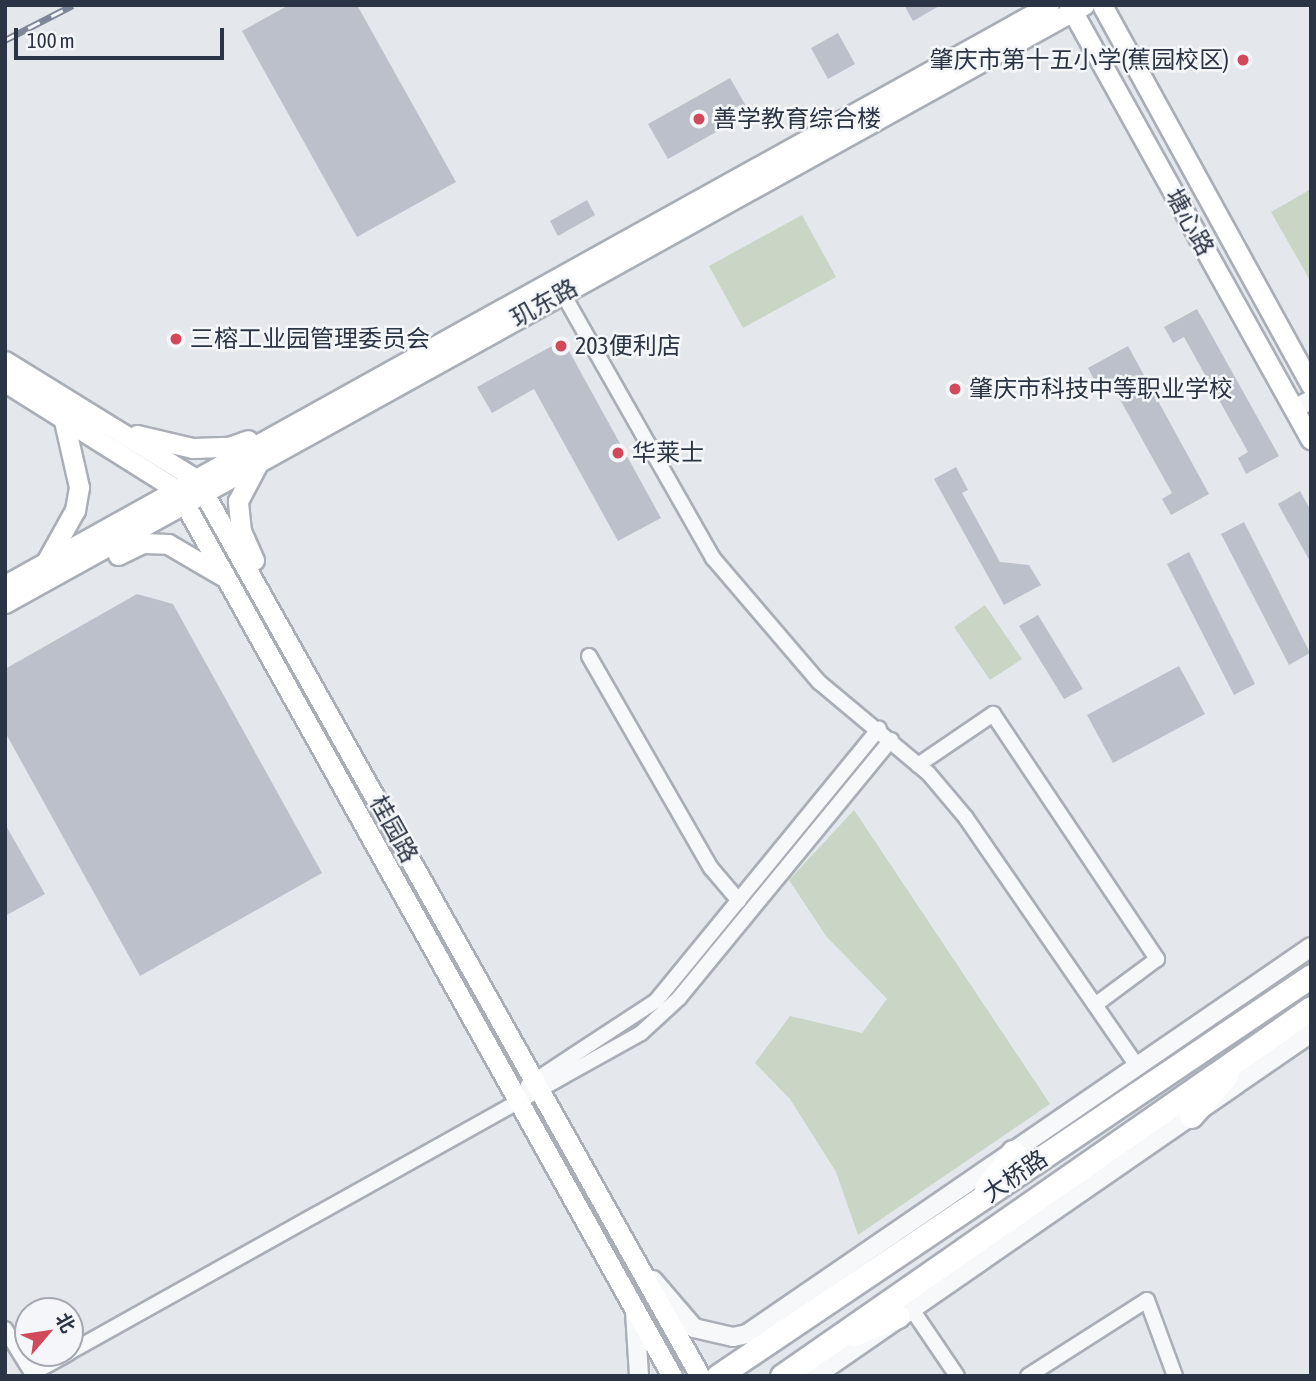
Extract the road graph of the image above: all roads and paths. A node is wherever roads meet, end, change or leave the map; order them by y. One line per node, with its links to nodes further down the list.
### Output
1 (1049, 5): 4 (main road, 玑东路)
2 (1102, 5): 7 (main road, 塘心路)
3 (1075, 7): 4 (main road, 玑东路); 8 (main road, 塘心路)
4 (559, 287): 11 (main road, 玑东路); 12 (main road, 玑东路); 21 (street)
5 (5, 360): 10 (main road, 桂园路)
6 (5, 382): 9 (main road)
7 (1311, 385)
8 (1306, 419)
9 (64, 421): 14 (main road); 15 (main road)
10 (106, 425): 11 (main road); 13 (main road, 桂园路)
11 (280, 433): 13 (main road, 玑东路)
12 (259, 461): 13 (main road, 玑东路); 19 (main road)
13 (200, 486): 14 (main road, 玑东路); 19 (main road, 桂园路)
14 (181, 497): 15 (main road, 玑东路); 16 (main road, 桂园路)
15 (54, 566): 16 (main road); 17 (main road, 玑东路); 18 (main road, 玑东路)
16 (227, 579): 33 (main road, 桂园路)
17 (5, 585)
18 (5, 603)
19 (268, 606): 32 (main road, 桂园路)
20 (589, 656): 24 (street)
21 (878, 729): 22 (street); 24 (street)
22 (891, 740): 23 (street); 32 (street)
23 (918, 765): 27 (street); 27 (street)
24 (739, 901): 32 (street)
25 (1311, 947): 31 (street)
26 (1311, 976): 36 (main road, 大桥路)
27 (1095, 1005): 31 (street)
28 (1311, 1008): 30 (main road, 大桥路)
29 (1311, 1033): 34 (street)
30 (1248, 1052): 34 (main road); 41 (main road, 大桥路)
31 (1137, 1066): 35 (street)
32 (538, 1084): 33 (street); 37 (main road, 桂园路)
33 (516, 1099): 38 (main road, 桂园路); 42 (street)
34 (1191, 1116): 39 (street)
35 (1013, 1152): 36 (main road); 37 (street)
36 (974, 1204): 47 (main road, 大桥路)
37 (637, 1260): 46 (main road, 桂园路)
38 (634, 1301): 44 (street); 45 (main road, 桂园路)
39 (904, 1312): 41 (main road); 49 (street); 50 (street)
40 (5, 1329): 43 (street)
41 (834, 1342): 48 (main road, 大桥路)
42 (84, 1344)
43 (34, 1374)
44 (639, 1376)
45 (672, 1376)
46 (700, 1376)
47 (718, 1376)
48 (782, 1376)
49 (815, 1376)
50 (957, 1376)
51 (1028, 1376): 52 (street)
52 (1175, 1376)

